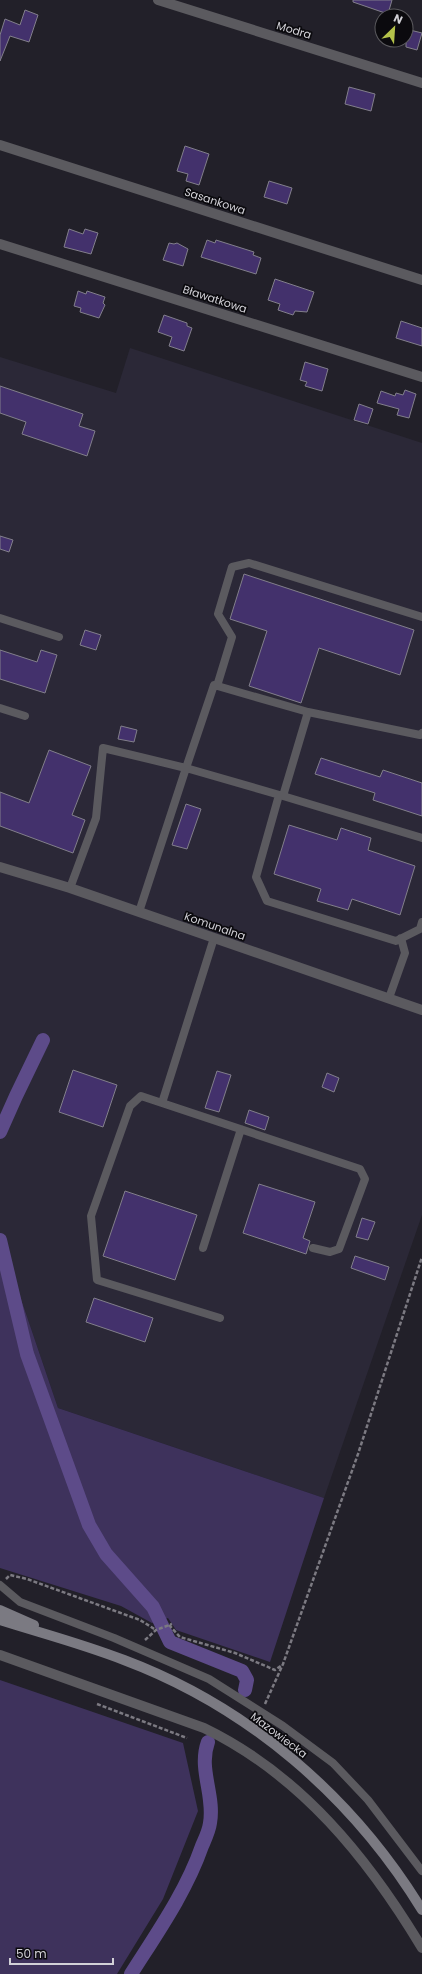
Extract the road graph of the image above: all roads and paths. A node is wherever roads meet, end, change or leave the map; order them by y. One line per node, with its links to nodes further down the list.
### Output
1 (158, 0): 2 (street, Modra)
2 (422, 83)
3 (0, 145): 5 (street, Sasankowa)
4 (0, 244): 6 (street, Bławatkowa)
5 (422, 280)
6 (422, 377)
7 (422, 617): 10 (lane)
8 (0, 618): 9 (lane)
9 (59, 636)
10 (217, 686): 12 (lane); 15 (lane)
11 (0, 708): 13 (lane)
12 (308, 712): 14 (lane); 16 (lane)
13 (25, 716)
14 (422, 733)
15 (186, 768): 16 (lane); 19 (lane); 20 (lane)
16 (281, 796): 17 (lane); 23 (lane)
17 (422, 838)
18 (0, 867): 19 (street, Komunalna)
19 (70, 888): 20 (street, Komunalna)
20 (139, 912): 22 (street, Komunalna)
21 (422, 922): 23 (lane)
22 (214, 938): 24 (street, Komunalna); 26 (lane)
23 (402, 938): 24 (lane)
24 (389, 998): 25 (street, Komunalna)
25 (422, 1010)
26 (162, 1103): 27 (lane); 31 (lane)
27 (241, 1129): 28 (lane); 29 (lane)
28 (203, 1248)
29 (313, 1248)
30 (422, 1257): 39 (path)
31 (220, 1318)
32 (2, 1582): 35 (path); 37 (lane)
33 (0, 1610): 36 (main road, Mazowiecka)
34 (0, 1620): 36 (main road, Mazowiecka)
35 (156, 1630): 37 (path); 39 (path)
36 (72, 1642): 42 (main road, Mazowiecka)
37 (139, 1649): 40 (lane)
38 (0, 1656): 43 (street)
39 (283, 1664): 40 (path)
40 (262, 1712): 41 (lane)
41 (422, 1871)
42 (422, 1910)
43 (422, 1948)

